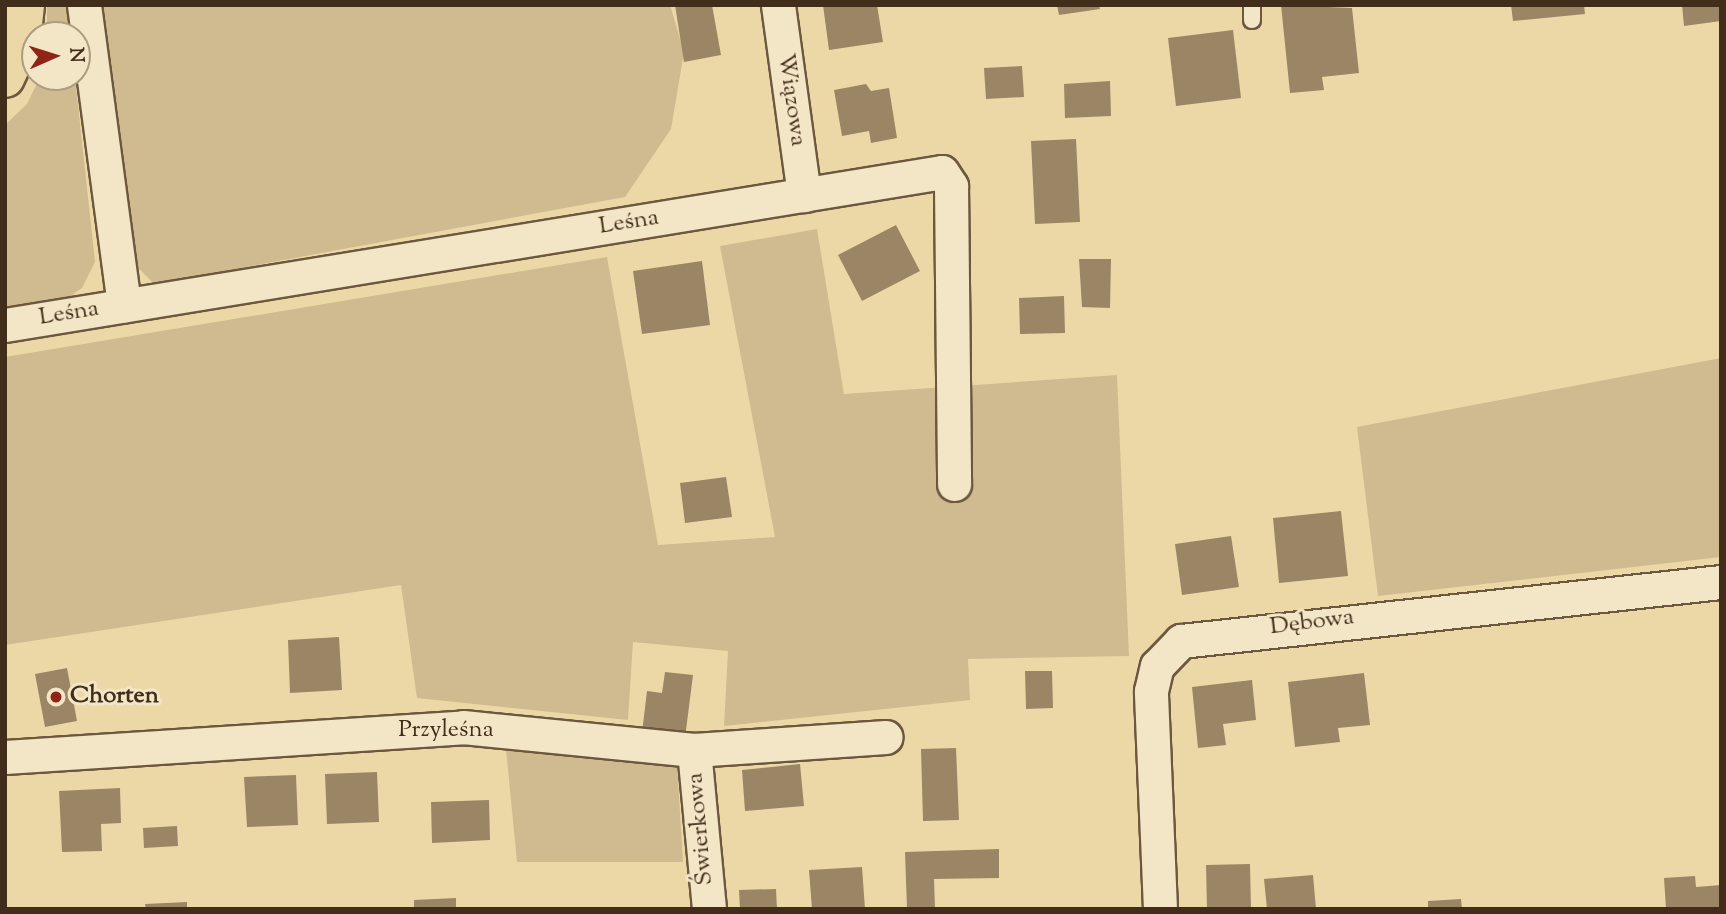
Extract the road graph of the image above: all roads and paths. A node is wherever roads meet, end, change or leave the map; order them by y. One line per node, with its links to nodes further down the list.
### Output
1 (25, 5): 4 (highway)
2 (84, 5): 6 (street)
3 (778, 5): 5 (street, Wiązowa)
4 (5, 78)
5 (804, 195): 6 (street, Leśna); 8 (street, Leśna)
6 (124, 306): 7 (street, Leśna)
7 (5, 325)
8 (954, 484)
9 (1721, 582): 14 (street, Dębowa)
10 (886, 737): 11 (street, Przyleśna)
11 (694, 750): 12 (street, Przyleśna); 13 (street, Świerkowa)
12 (5, 757)
13 (709, 909)
14 (1160, 909)

